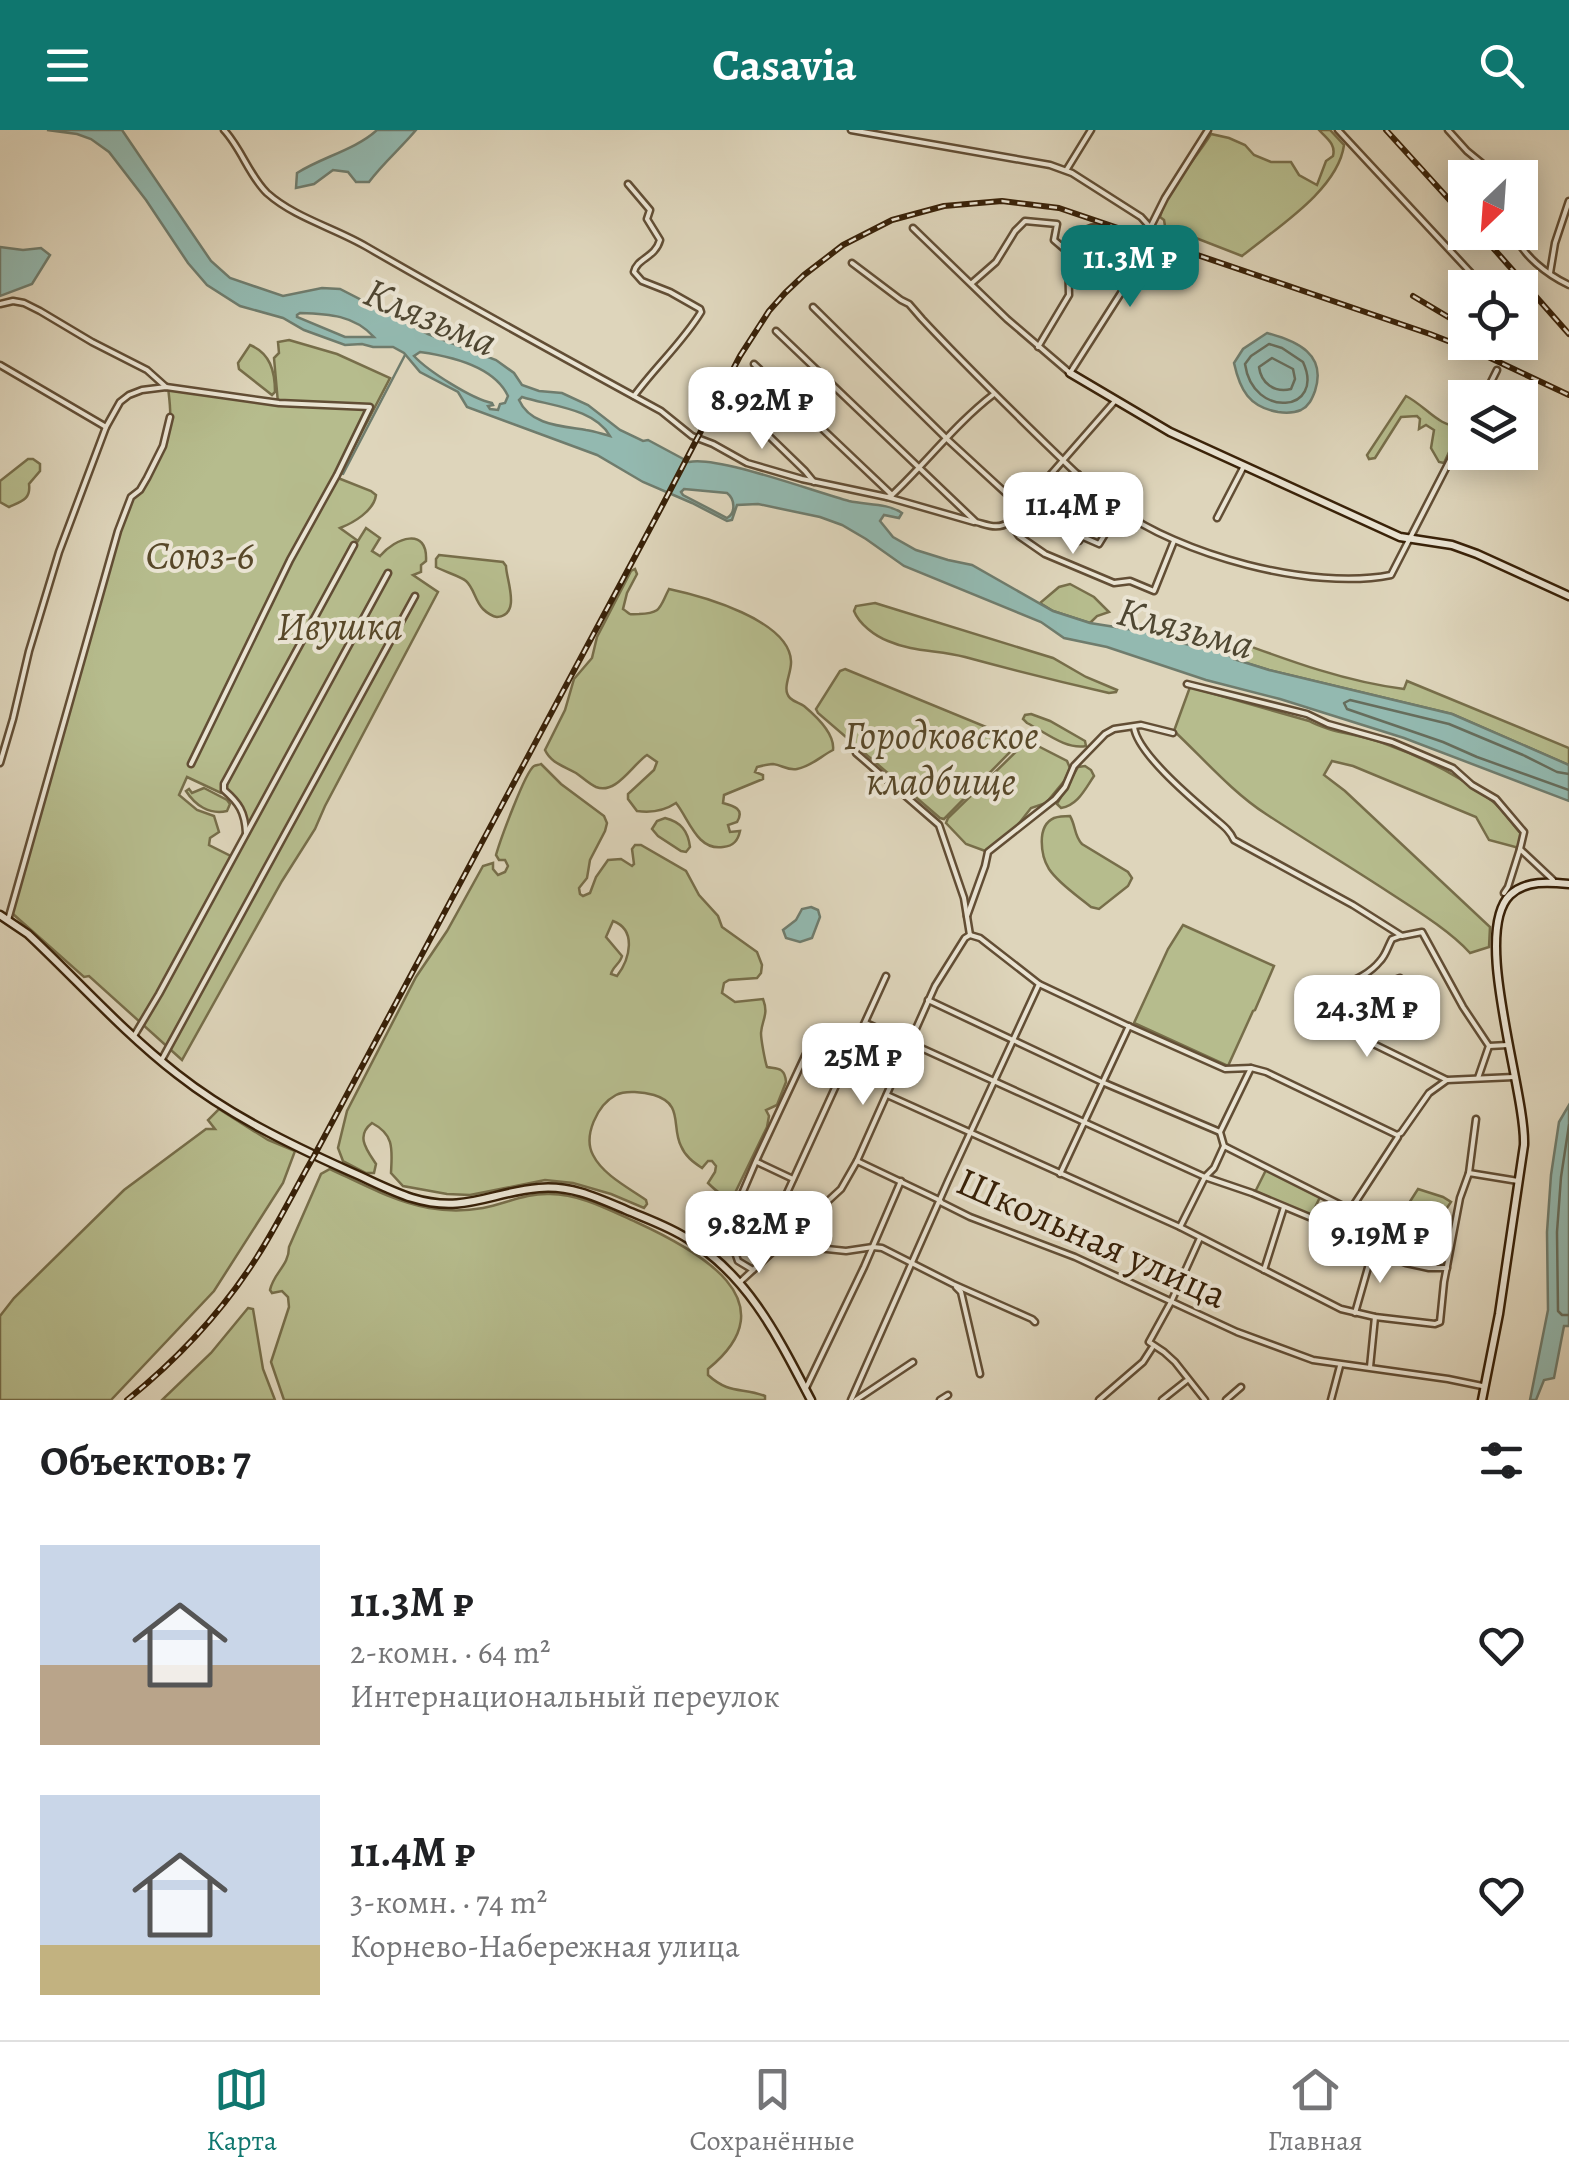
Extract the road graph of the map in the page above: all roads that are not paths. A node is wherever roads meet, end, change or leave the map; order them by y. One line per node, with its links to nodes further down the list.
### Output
1 (224, 130): 32 (street)
2 (852, 130): 8 (street)
3 (1091, 130): 8 (street)
4 (1208, 130): 11 (street)
5 (1338, 130): 17 (street)
6 (1448, 130): 7 (street)
7 (1478, 160)
8 (1067, 170): 11 (street)
9 (628, 184): 32 (street)
10 (1569, 201): 18 (street)
11 (1150, 227): 13 (street)
12 (914, 228): 19 (street)
13 (1142, 250): 15 (street); 28 (street)
14 (1525, 250): 18 (street)
15 (1068, 255): 19 (street); 24 (street)
16 (852, 263): 31 (street)
17 (1468, 270)
18 (1550, 276): 20 (street)
19 (972, 283): 24 (street)
20 (1569, 285)
21 (0, 304): 30 (street)
22 (813, 308): 37 (street)
23 (776, 330): 41 (street)
24 (1038, 347): 28 (street)
25 (754, 364): 44 (street)
26 (0, 365): 36 (street)
27 (1497, 370): 29 (street)
28 (1070, 373): 33 (street)
29 (1492, 380)
30 (166, 387): 36 (street); 67 (street)
31 (994, 394): 37 (street); 38 (street)
32 (634, 396): 43 (street)
33 (1115, 400): 38 (street); 40 (street)
34 (732, 402): 43 (street)
35 (170, 417): 75 (street)
36 (106, 427): 66 (street)
37 (948, 440): 41 (street); 47 (street)
38 (1063, 460): 42 (street); 45 (street)
39 (1448, 463): 56 (street)
40 (1244, 466): 51 (street); 56 (street)
41 (920, 469): 44 (street); 53 (street)
42 (1078, 474): 46 (street); 52 (street)
43 (814, 482): 44 (street)
44 (890, 496): 53 (street)
45 (1032, 497): 47 (street); 52 (street)
46 (1104, 499): 48 (street); 49 (street)
47 (1022, 508): 54 (street)
48 (1117, 508): 50 (street); 57 (street)
49 (1099, 509): 50 (street); 55 (street)
50 (1111, 517): 55 (street)
51 (1217, 518)
52 (1054, 520): 55 (street)
53 (976, 522): 54 (street)
54 (1009, 522): 57 (street)
55 (1083, 537)
56 (1409, 538): 57 (street); 61 (street)
57 (1175, 539)
58 (354, 545): 68 (street)
59 (388, 572): 68 (street)
60 (415, 596): 91 (street)
61 (1569, 596)
62 (1187, 684): 69 (street)
63 (1134, 727): 64 (street); 74 (street); 77 (street)
64 (1173, 733)
65 (856, 753): 74 (street)
66 (0, 763)
67 (191, 764)
68 (246, 833): 85 (street)
69 (1520, 848): 70 (street); 72 (street)
70 (1556, 883): 71 (street); 89 (street)
71 (1569, 884)
72 (1504, 893)
73 (0, 916): 75 (street)
74 (968, 916): 76 (street)
75 (8, 920): 85 (street)
76 (970, 936): 80 (street); 82 (street)
77 (1402, 936): 79 (street); 90 (street)
78 (886, 976): 83 (street)
79 (1353, 980): 81 (street); 81 (street)
80 (1039, 984): 84 (street); 86 (street)
81 (1332, 988): 95 (street)
82 (928, 1000): 86 (street); 88 (street)
83 (866, 1023): 88 (street); 110 (street)
84 (1129, 1026): 92 (street); 97 (street)
85 (134, 1036): 91 (street)
86 (1012, 1040): 96 (street); 97 (street)
87 (812, 1041): 106 (street)
88 (910, 1044): 96 (street); 98 (street)
89 (1508, 1045): 90 (street); 93 (street)
90 (1489, 1046): 94 (street)
91 (161, 1060): 126 (street)
92 (1251, 1068): 101 (street); 103 (street)
93 (1514, 1077): 94 (street); 112 (street)
94 (1478, 1078): 95 (street)
95 (1447, 1080): 103 (street)
96 (993, 1082): 100 (street); 102 (street)
97 (1102, 1082): 100 (street); 101 (street)
98 (886, 1096): 102 (street); 105 (street)
99 (1476, 1119): 107 (street)
100 (1085, 1123): 108 (street); 109 (street)
101 (1220, 1132): 104 (street)
102 (970, 1133): 108 (street); 113 (street)
103 (1398, 1135): 115 (street)
104 (1224, 1146): 109 (street); 115 (street)
105 (857, 1161): 111 (street, Школьная улица); 119 (street)
106 (756, 1162): 110 (street); 124 (street)
107 (1469, 1173): 112 (street); 123 (street)
108 (1060, 1174): 116 (street)
109 (1205, 1176): 114 (street); 116 (street)
110 (794, 1179): 119 (street)
111 (901, 1181): 113 (street, Школьная улица); 120 (street)
112 (1518, 1181): 139 (street)
113 (940, 1200): 122 (street); 128 (street, Школьная улица)
114 (1284, 1208): 117 (street); 125 (street)
115 (1349, 1209): 117 (street)
116 (1180, 1227): 118 (street)
117 (1338, 1229): 121 (street)
118 (1200, 1238): 125 (street); 128 (street)
119 (777, 1246): 120 (street); 124 (street)
120 (873, 1247): 122 (street); 140 (street)
121 (1372, 1250): 123 (street); 129 (street)
122 (912, 1263): 127 (street); 143 (street)
123 (1447, 1268): 130 (street)
124 (753, 1270): 126 (street)
125 (1264, 1270): 129 (street)
126 (740, 1282): 140 (street)
127 (953, 1284): 131 (street); 136 (street)
128 (1171, 1302): 132 (street); 134 (street, Школьная улица)
129 (1355, 1313): 130 (street)
130 (1375, 1317): 135 (street)
131 (1034, 1322)
132 (1153, 1346): 137 (street); 145 (street)
133 (914, 1362): 143 (street)
134 (1340, 1364): 135 (street, Школьная улица); 149 (street)
135 (1370, 1367): 139 (street, Школьная улица)
136 (980, 1374)
137 (1188, 1379): 146 (street); 147 (street)
138 (1242, 1387): 148 (street)
139 (1486, 1387): 150 (street)
140 (806, 1390): 142 (street)
141 (948, 1394): 144 (street)
142 (811, 1400)
143 (853, 1400)
144 (940, 1400)
145 (1099, 1400)
146 (1162, 1400)
147 (1205, 1400)
148 (1226, 1400)
149 (1331, 1400)
150 (1482, 1400)

